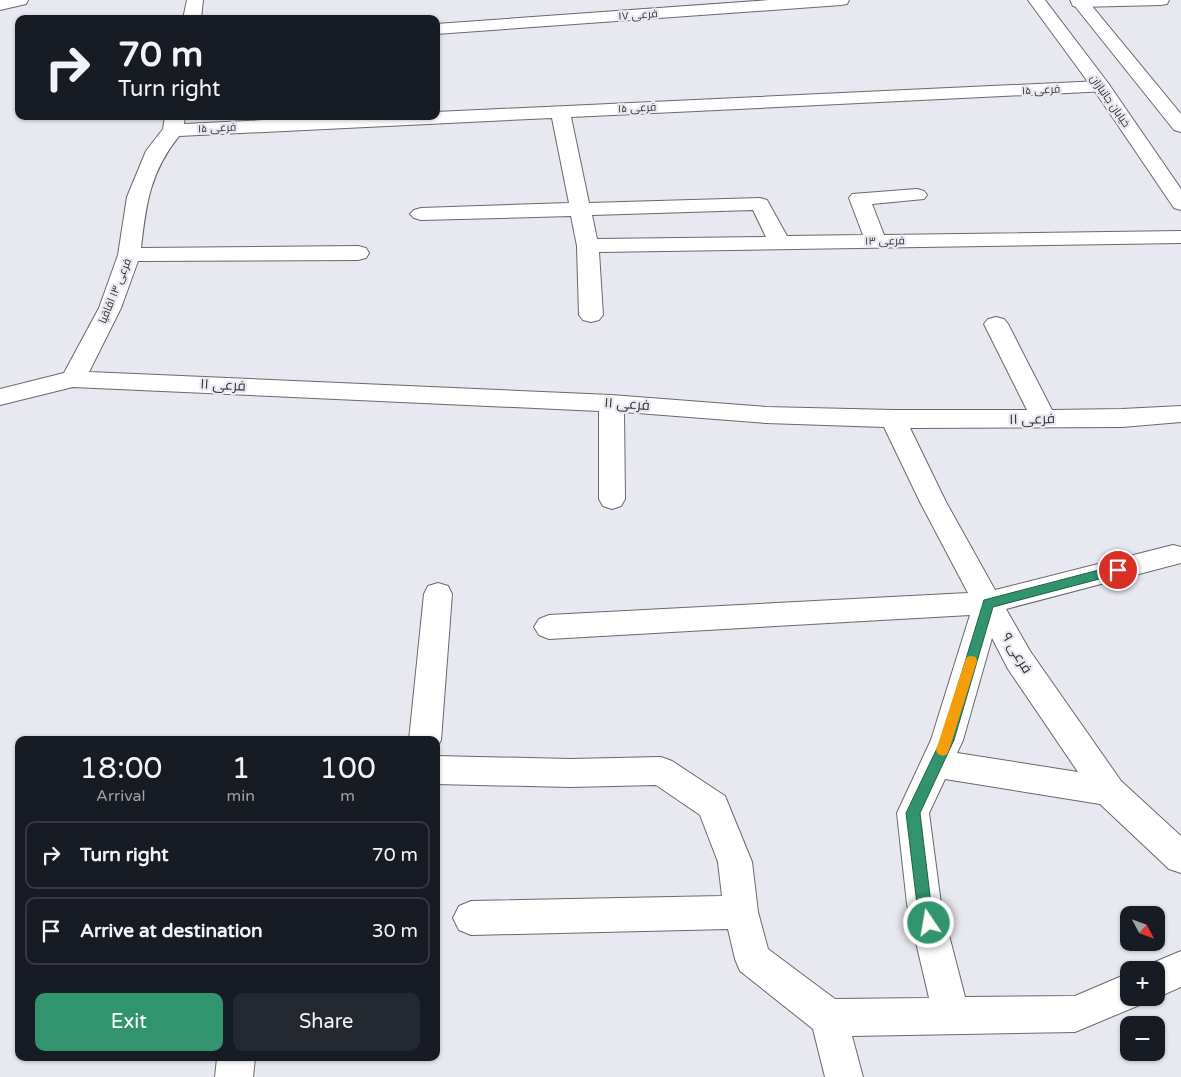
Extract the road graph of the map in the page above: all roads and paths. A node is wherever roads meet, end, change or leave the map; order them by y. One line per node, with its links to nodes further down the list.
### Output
1 (20, 0): 7 (street)
2 (195, 0): 8 (street)
3 (841, 0): 9 (street, فرعی ۱۷)
4 (1036, 0): 10 (street, خیابان جانبازان)
5 (1161, 0): 6 (street)
6 (1079, 1): 11 (street)
7 (0, 5)
8 (193, 15)
9 (440, 29)
10 (1101, 87): 12 (street, فرعی ۱۵); 18 (street, خیابان جانبازان)
11 (1174, 108): 16 (street)
12 (560, 112): 13 (street, فرعی ۱۵); 19 (street)
13 (440, 115)
14 (279, 120): 15 (street, فرعی ۱۵)
15 (174, 123): 26 (street, فرعی ۱۳ اقاقیا)
16 (1181, 126)
17 (917, 195): 22 (street)
18 (1181, 204)
19 (581, 210): 20 (street); 23 (street); 24 (street)
20 (421, 214)
21 (1181, 237): 22 (street, فرعی ۱۳)
22 (876, 241): 23 (street, فرعی ۱۳)
23 (780, 243): 24 (street, فرعی ۱۳)
24 (588, 246): 27 (street)
25 (358, 253): 26 (street)
26 (129, 255): 29 (street, فرعی ۱۳ اقاقیا)
27 (591, 315)
28 (996, 324): 34 (street)
29 (73, 379): 30 (street, فرعی ۱۱); 31 (street, فرعی ۱۱)
30 (0, 397)
31 (611, 403): 33 (street, فرعی ۱۱); 35 (street)
32 (1181, 414): 34 (street, فرعی ۱۱)
33 (893, 419): 34 (street, فرعی ۱۱); 38 (street, فرعی ۹)
34 (1044, 419)
35 (612, 499)
36 (1173, 555): 38 (street)
37 (438, 594): 40 (street)
38 (988, 603): 39 (street); 41 (street); 43 (street, فرعی ۹)
39 (549, 627)
40 (425, 736)
41 (936, 764): 43 (street); 50 (street)
42 (440, 770): 45 (street)
43 (1109, 791): 44 (street, فرعی ۹)
44 (1181, 858)
45 (741, 912): 46 (street); 51 (street)
46 (471, 918)
47 (1181, 969): 48 (street)
48 (1165, 976)
49 (1120, 995): 50 (street)
50 (952, 1017): 51 (street)
51 (829, 1018): 54 (street)
52 (236, 1061): 53 (street)
53 (234, 1077)
54 (844, 1077)

